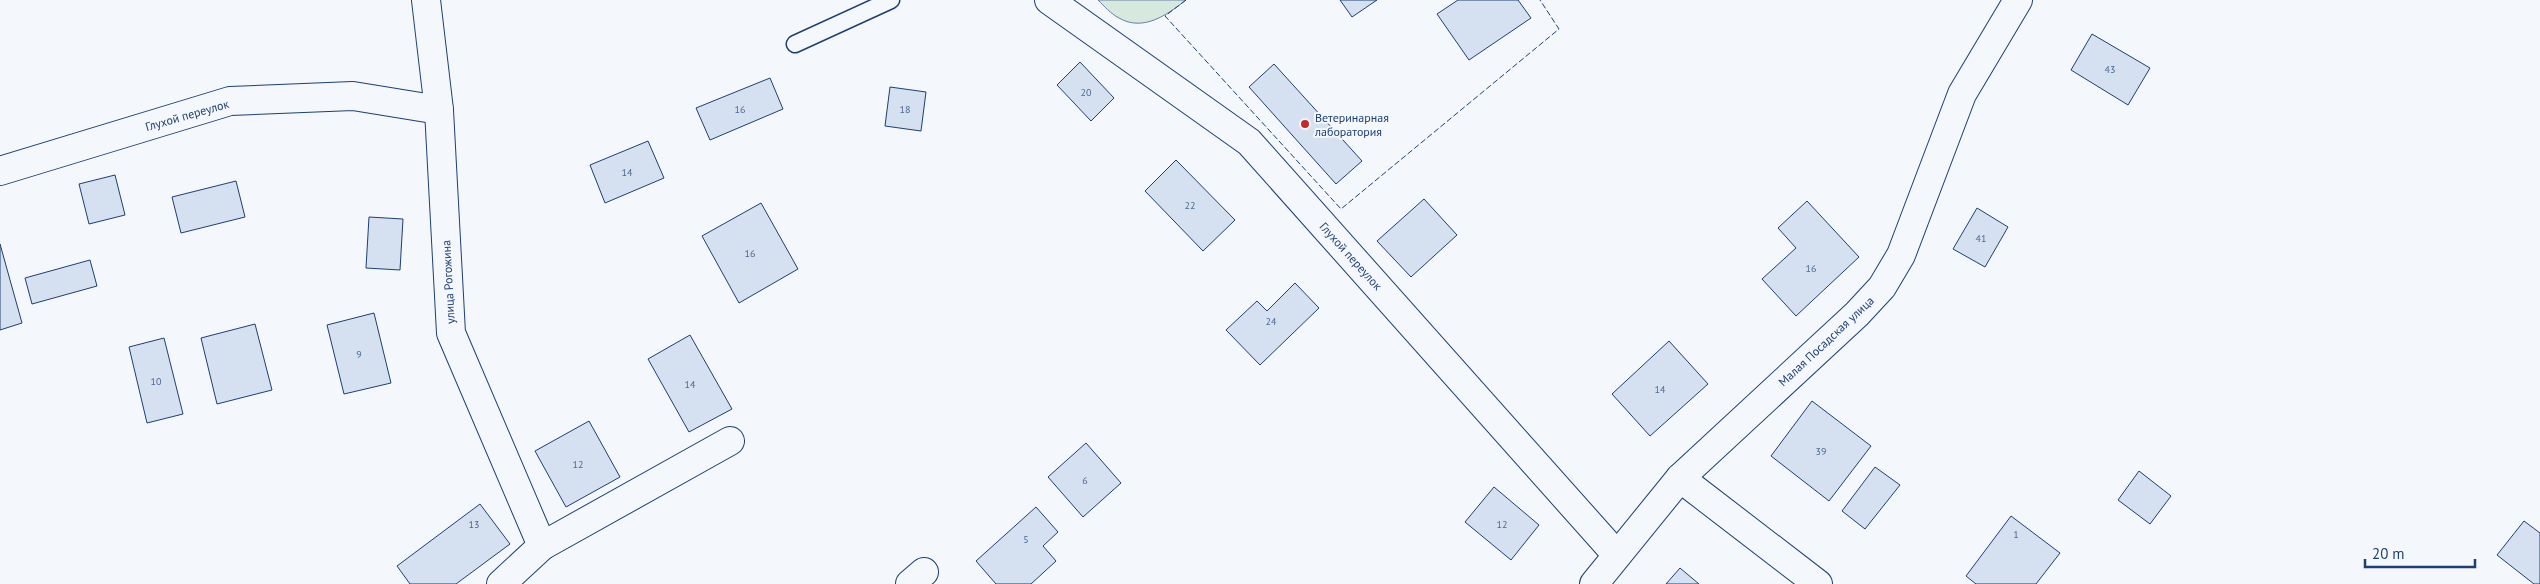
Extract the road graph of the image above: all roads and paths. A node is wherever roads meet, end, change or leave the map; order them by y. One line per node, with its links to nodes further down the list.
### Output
1 (426, 0): 6 (street, улица Рогожина)
2 (891, 0): 5 (lane)
3 (1049, 0): 11 (street, Глухой переулок)
4 (2018, 0): 9 (street, Малая Посадская улица)
5 (794, 44)
6 (439, 110): 7 (street, Глухой переулок); 10 (street, улица Рогожина)
7 (0, 171)
8 (730, 442): 10 (street)
9 (1680, 478): 11 (street, Малая Посадская улица); 14 (street)
10 (542, 546): 12 (street)
11 (1616, 554): 13 (street, Малая Посадская улица)
12 (501, 584)
13 (1594, 584)
14 (1818, 584)

